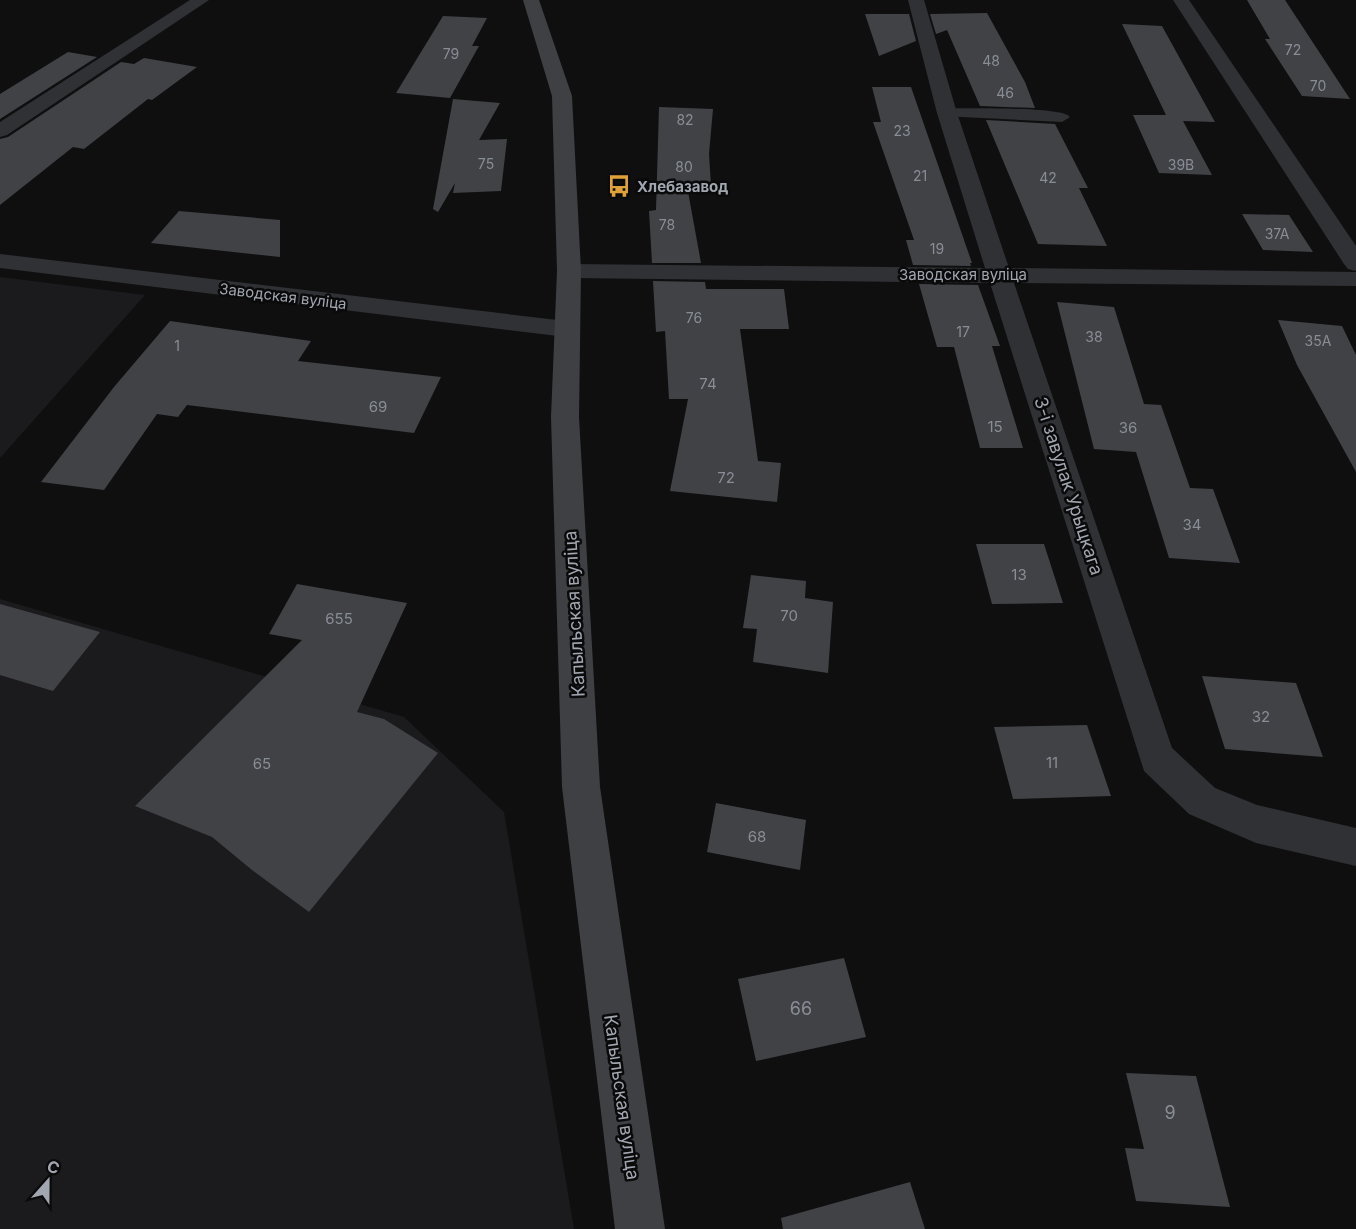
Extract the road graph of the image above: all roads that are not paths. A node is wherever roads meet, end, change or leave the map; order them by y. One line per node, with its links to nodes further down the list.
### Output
1 (201, 0): 7 (street)
2 (531, 0): 10 (main road, Капыльская вуліца)
3 (916, 0): 5 (street, 3-і завулак Урыцкага)
4 (1181, 0): 9 (street)
5 (947, 113): 6 (lane); 11 (street, 3-і завулак Урыцкага)
6 (1062, 117)
7 (0, 131)
8 (0, 261): 13 (street, Заводская вуліца)
9 (1356, 264)
10 (569, 271): 11 (street, Заводская вуліца); 13 (main road, Капыльская вуліца)
11 (1001, 274): 12 (street, Заводская вуліца); 14 (street, 3-і завулак Урыцкага)
12 (1356, 279)
13 (566, 329): 15 (main road, Капыльская вуліца)
14 (1356, 847)
15 (640, 1229)

